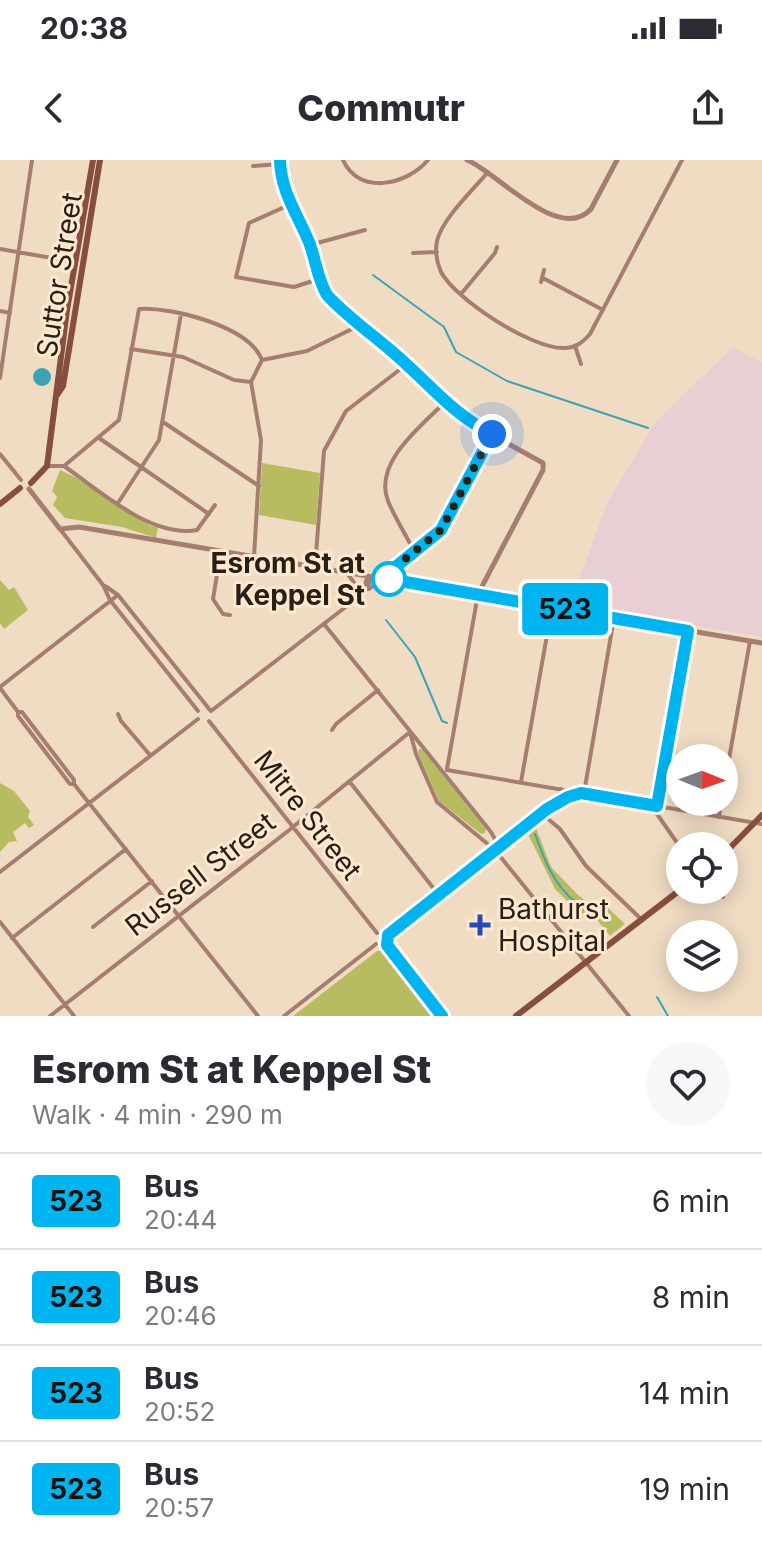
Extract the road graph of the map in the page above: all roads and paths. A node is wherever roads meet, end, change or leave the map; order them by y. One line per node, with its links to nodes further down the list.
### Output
1 (32, 160): 19 (street)
2 (96, 160): 21 (main road, Suttor Street); 38 (main road, Suttor Street)
3 (343, 160): 4 (street)
4 (428, 160)
5 (467, 160): 10 (street)
6 (617, 160): 12 (street)
7 (682, 160): 25 (street)
8 (280, 162): 9 (street); 11 (street)
9 (253, 166)
10 (488, 172): 12 (street); 18 (street)
11 (289, 205): 15 (street); 23 (street)
12 (579, 218): 13 (street)
13 (582, 225)
14 (365, 230): 15 (street)
15 (310, 245): 23 (street)
16 (497, 247): 24 (street)
17 (0, 249): 19 (street)
18 (437, 252): 20 (street); 24 (street)
19 (19, 253): 21 (street); 27 (street)
20 (413, 253)
21 (75, 262): 38 (main road, Suttor Street)
22 (544, 270): 25 (street)
23 (319, 279): 29 (street)
24 (461, 294): 30 (street)
25 (603, 310): 30 (street)
26 (0, 311): 27 (street)
27 (10, 313): 36 (street)
28 (181, 314): 31 (street); 32 (street); 33 (street)
29 (360, 325): 33 (street); 34 (street)
30 (575, 346): 35 (street)
31 (131, 349): 32 (street); 43 (street)
32 (174, 355): 37 (street); 40 (street)
33 (262, 360): 37 (street)
34 (407, 364): 39 (street); 60 (street)
35 (581, 364)
36 (0, 378)
37 (251, 382): 49 (street)
38 (57, 395): 45 (main road, Suttor Street)
39 (444, 403): 42 (street); 58 (street)
40 (163, 422): 47 (street); 49 (street)
41 (496, 425): 42 (street)
42 (492, 434): 58 (street); 67 (street)
43 (99, 438): 46 (street); 47 (street)
44 (0, 454): 48 (street)
45 (47, 466): 46 (street); 48 (main road)
46 (64, 466): 50 (street)
47 (141, 467): 50 (street); 53 (street)
48 (26, 484): 51 (main road); 55 (street)
49 (259, 486): 59 (street)
50 (118, 503): 54 (street)
51 (0, 504)
52 (215, 505): 53 (street)
53 (209, 514): 54 (street)
54 (160, 528): 56 (street)
55 (60, 529): 56 (street); 64 (street)
56 (158, 540): 57 (street)
57 (221, 551): 59 (street); 72 (street)
58 (414, 551): 63 (street)
59 (254, 556): 60 (street)
60 (315, 567): 61 (street)
61 (347, 572): 62 (street); 69 (street)
62 (370, 576): 63 (street); 65 (street); 66 (street)
63 (385, 578): 65 (street); 67 (street)
64 (103, 585): 68 (street); 70 (street)
65 (369, 589): 66 (street)
66 (362, 593): 69 (street)
67 (478, 594): 71 (street); 89 (street)
68 (118, 595): 70 (street); 80 (street)
69 (354, 599): 74 (street)
70 (110, 600): 78 (street); 81 (street)
71 (552, 607): 73 (street); 91 (street)
72 (230, 615)
73 (614, 618): 75 (street); 94 (street)
74 (324, 624): 79 (street); 80 (street)
75 (688, 631): 76 (street); 98 (street)
76 (750, 641): 77 (street); 87 (street)
77 (762, 643)
78 (0, 687): 97 (street)
79 (378, 690): 85 (street); 86 (street)
80 (208, 709): 81 (street); 84 (street)
81 (198, 711): 83 (street)
82 (118, 714): 88 (street)
83 (198, 719): 84 (street); 88 (street)
84 (209, 721): 104 (street, Mitre Street)
85 (332, 730)
86 (410, 732): 89 (street); 90 (street, Russell Street); 107 (street)
87 (732, 744)
88 (150, 755): 97 (street)
89 (446, 771): 91 (street); 105 (street)
90 (349, 781): 104 (street, Russell Street); 113 (street)
91 (521, 782): 92 (street)
92 (550, 787): 93 (street); 96 (street)
93 (563, 790): 94 (street); 95 (street); 96 (street)
94 (582, 793): 95 (street); 98 (street)
95 (561, 800): 99 (street)
96 (554, 801): 99 (street)
97 (89, 803): 109 (street); 111 (street)
98 (657, 806): 102 (street); 106 (street)
99 (547, 809): 100 (street)
100 (541, 813): 110 (street); 116 (street)
101 (762, 815): 103 (main road)
102 (719, 817): 103 (street)
103 (758, 824): 108 (main road)
104 (292, 828): 115 (street, Russell Street); 119 (street, Mitre Street)
105 (491, 832): 107 (street); 110 (street)
106 (668, 832)
107 (485, 839): 110 (street)
108 (738, 842)
109 (126, 849): 112 (street); 121 (street)
110 (495, 850): 113 (street); 124 (street)
111 (0, 872)
112 (152, 881): 115 (street); 118 (street)
113 (438, 894): 120 (street)
114 (666, 900): 116 (main road)
115 (179, 915): 125 (street, Russell Street); 128 (street)
116 (641, 919): 124 (main road)
117 (0, 922): 121 (street)
118 (93, 927)
119 (377, 933): 120 (street); 122 (street)
120 (388, 935): 123 (street)
121 (12, 938): 125 (street)
122 (376, 944): 123 (street); 129 (street)
123 (387, 945): 130 (street)
124 (585, 962): 131 (main road); 132 (street)
125 (65, 1005): 126 (street, Russell Street); 127 (street)
126 (50, 1016)
127 (74, 1016)
128 (258, 1016)
129 (284, 1016)
130 (442, 1016)
131 (516, 1016)
132 (628, 1016)

